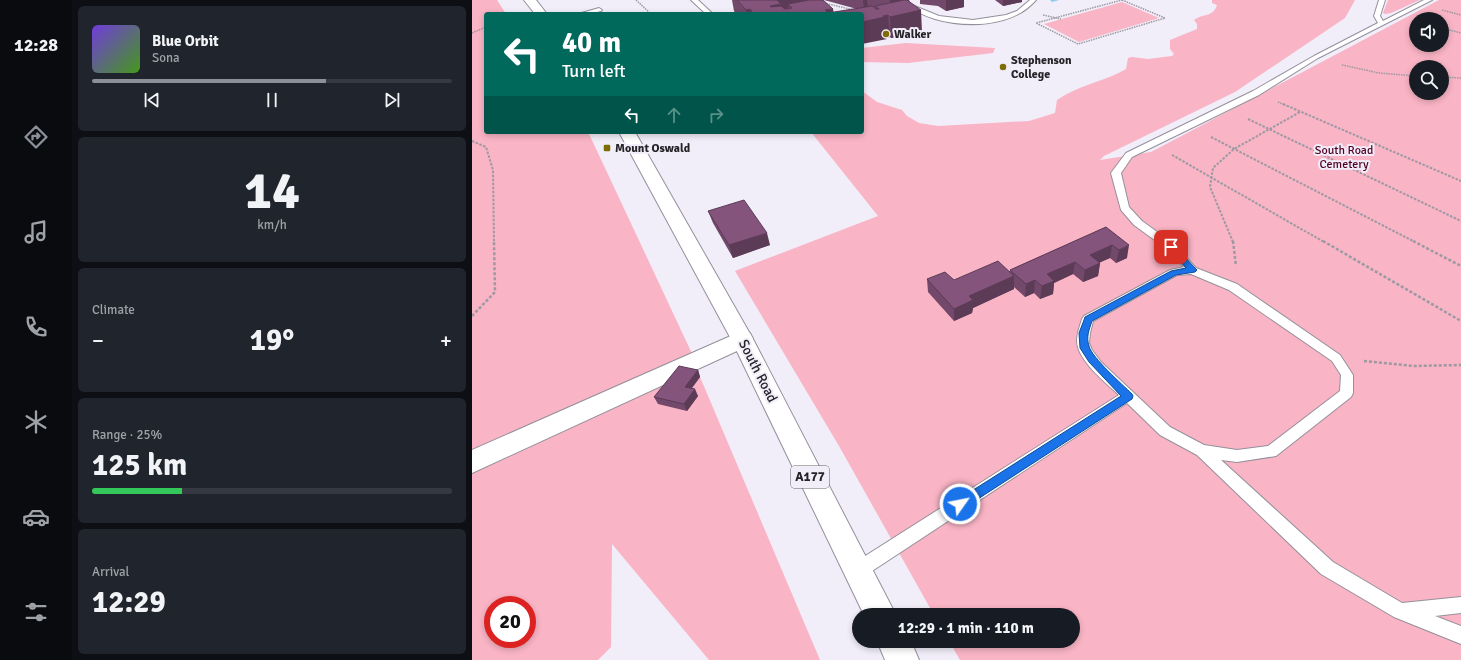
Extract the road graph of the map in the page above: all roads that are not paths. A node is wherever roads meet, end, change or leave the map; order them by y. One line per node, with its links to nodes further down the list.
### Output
1 (530, 0): 8 (main road)
2 (694, 0): 10 (lane)
3 (893, 0): 4 (lane)
4 (1033, 0)
5 (1382, 0): 11 (lane)
6 (1429, 0): 11 (lane)
7 (599, 10): 9 (lane)
8 (539, 12)
9 (590, 12)
10 (708, 12)
11 (1381, 24): 13 (lane)
12 (628, 134): 14 (main road, South Road / A177)
13 (1192, 270): 15 (lane); 16 (lane)
14 (742, 339): 17 (main road); 18 (main road, South Road / A177)
15 (1128, 396): 16 (lane); 18 (lane)
16 (1202, 451): 21 (lane)
17 (472, 462)
18 (857, 571): 20 (main road, South Road / A177)
19 (1461, 605): 21 (lane)
20 (876, 608)
21 (1400, 611): 22 (lane)
22 (1461, 634)
23 (897, 648): 24 (main road)
24 (903, 660)

